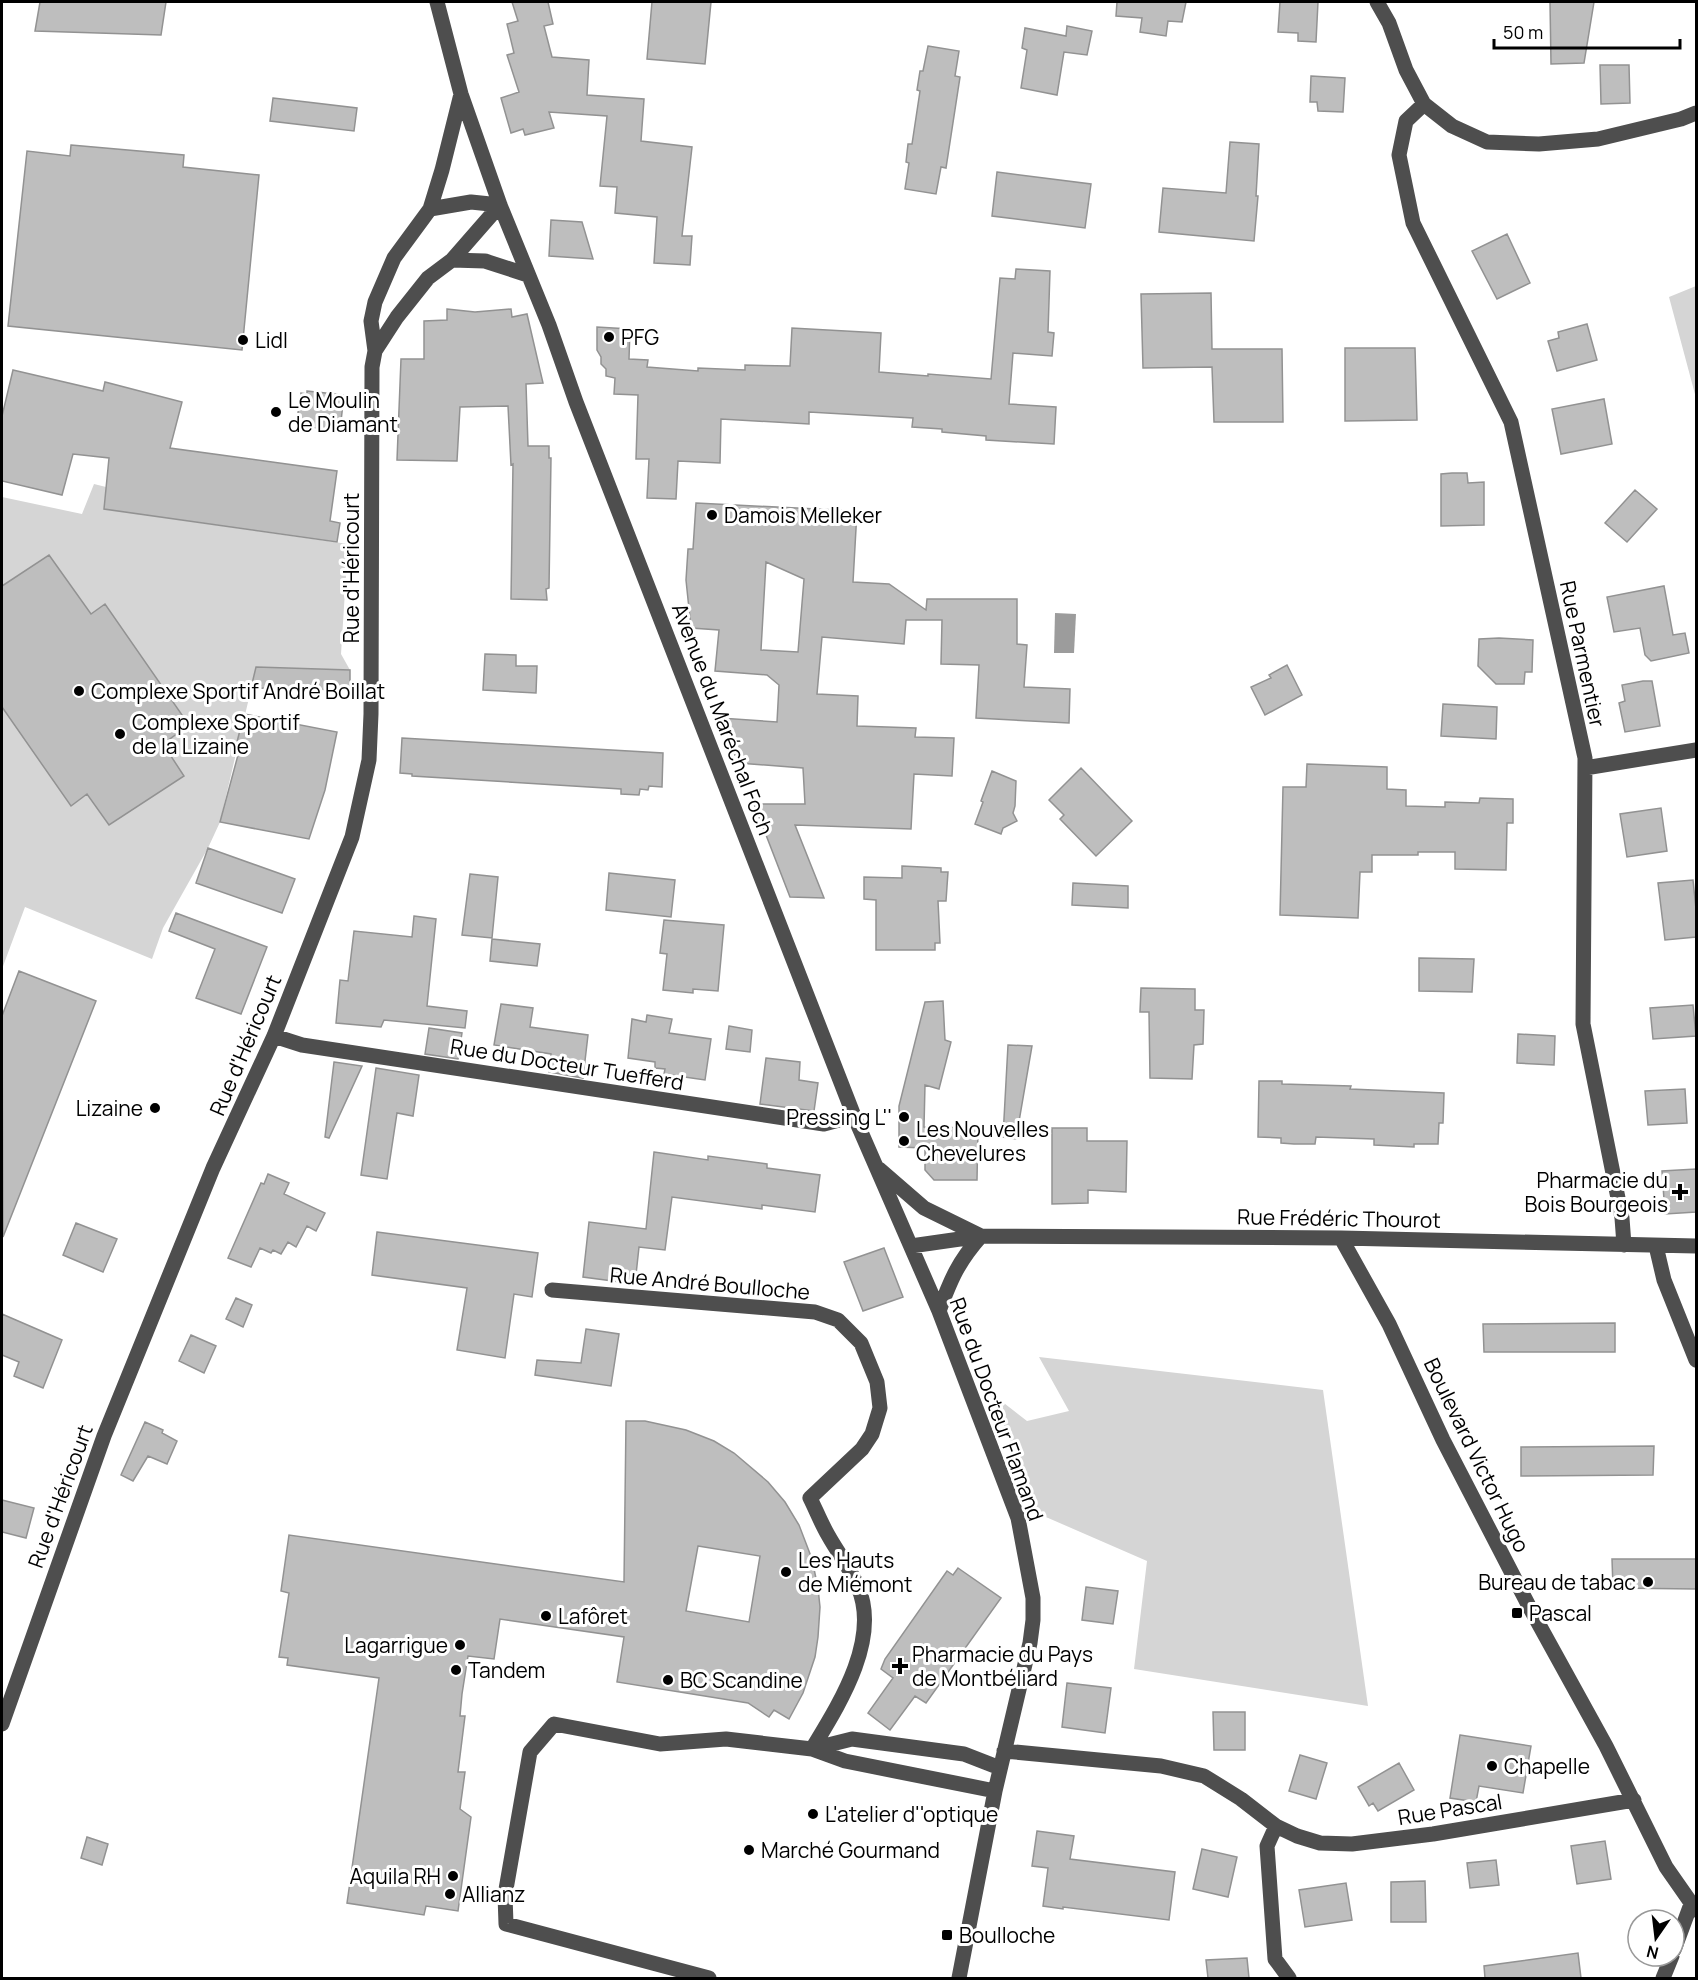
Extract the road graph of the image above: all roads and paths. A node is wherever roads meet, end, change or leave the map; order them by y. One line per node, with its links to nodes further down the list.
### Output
1 (437, 2): 3 (street, Avenue du Maréchal Foch)
2 (1377, 2): 4 (street)
3 (460, 94): 6 (street, Avenue du Maréchal Foch); 7 (street, Rue d'Héricourt)
4 (1424, 104): 5 (street); 12 (street, Rue Parmentier)
5 (1696, 113)
6 (500, 205): 7 (street); 8 (street, Rue d'Héricourt); 9 (street, Avenue du Maréchal Foch)
7 (430, 209): 10 (street, Rue d'Héricourt)
8 (452, 260): 9 (street); 10 (street, Rue d'Héricourt)
9 (528, 275): 14 (street, Avenue du Maréchal Foch)
10 (375, 351): 13 (street, Rue d'Héricourt)
11 (1696, 750): 12 (street)
12 (1585, 768): 18 (street, Rue Parmentier)
13 (274, 1036): 14 (street, Rue du Docteur Tuefferd); 25 (street, Rue d'Héricourt)
14 (854, 1116): 15 (street, Avenue du Maréchal Foch)
15 (874, 1165): 16 (street, Rue Frédéric Thourot); 19 (street, Avenue du Maréchal Foch)
16 (981, 1236): 17 (street, Rue Frédéric Thourot); 19 (street, Rue Frédéric Thourot); 23 (street)
17 (1341, 1239): 18 (street, Rue Frédéric Thourot); 30 (street, Boulevard Victor Hugo)
18 (1624, 1245): 20 (street, Rue Frédéric Thourot)
19 (911, 1246): 23 (street, Rue du Docteur Flamand)
20 (1656, 1246): 21 (street, Rue Frédéric Thourot); 24 (street)
21 (1696, 1246)
22 (552, 1290): 26 (street, Rue André Boulloche)
23 (939, 1311): 27 (street, Rue du Docteur Flamand)
24 (1696, 1360)
25 (2, 1724)
26 (812, 1749): 28 (street); 29 (street); 34 (street)
27 (1004, 1751): 28 (street, Rue du Docteur Flamand); 31 (street, Rue Pascal)
28 (1000, 1768): 29 (street, Rue du Docteur Flamand)
29 (995, 1791): 35 (street, Rue du Docteur Flamand)
30 (1634, 1800): 31 (street, Rue Pascal); 32 (street, Boulevard Victor Hugo)
31 (1276, 1826): 36 (street)
32 (1694, 1907): 33 (street)
33 (1686, 1924)
34 (709, 1978)
35 (959, 1978)
36 (1289, 1978)

